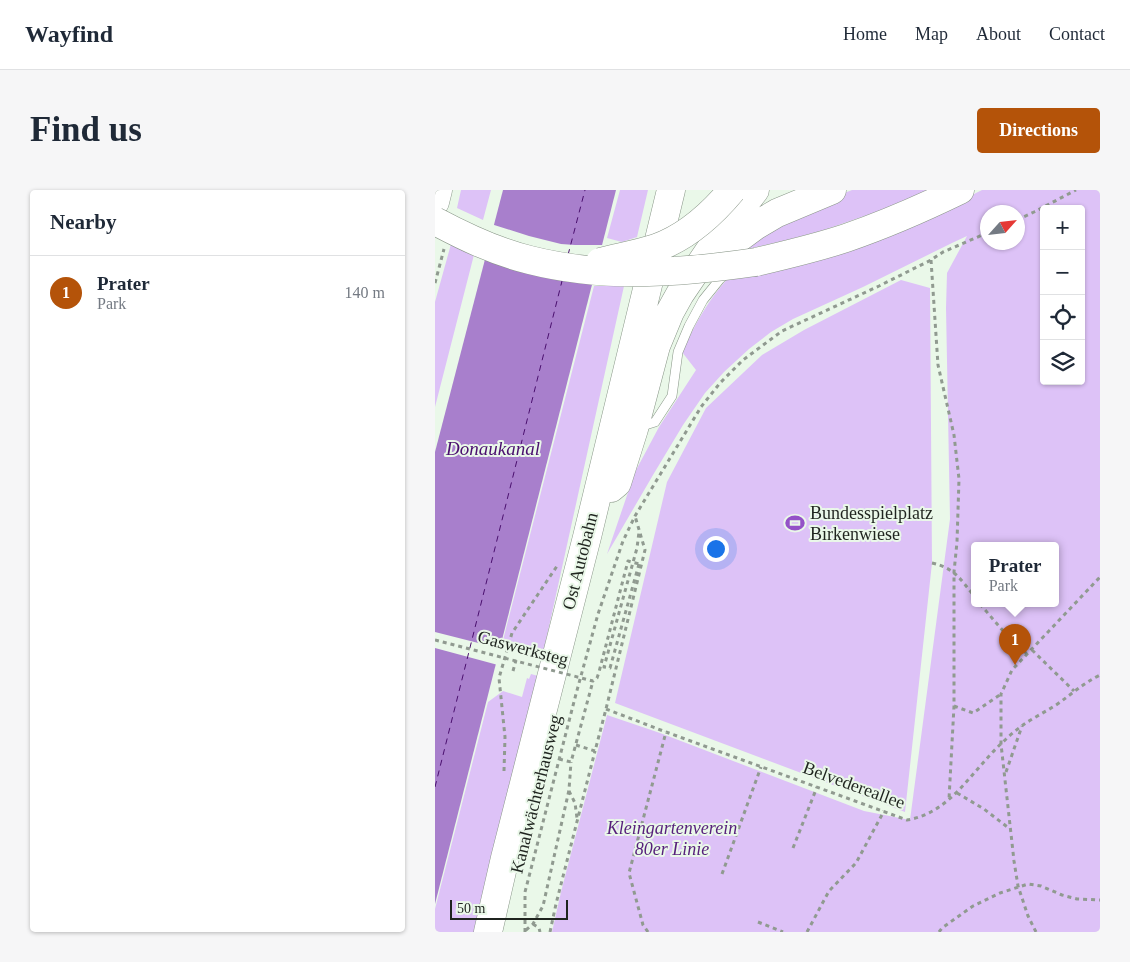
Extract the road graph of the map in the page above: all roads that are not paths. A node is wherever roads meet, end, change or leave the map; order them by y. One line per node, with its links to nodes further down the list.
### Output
1 (438, 190): 7 (highway)
2 (671, 190): 13 (highway, Ost Autobahn)
3 (733, 190): 11 (highway, bridge)
4 (755, 190): 10 (highway)
5 (832, 190): 10 (highway)
6 (960, 190): 9 (highway)
7 (435, 202)
8 (435, 222): 11 (highway, bridge)
9 (749, 261): 11 (highway, bridge); 12 (lane)
10 (698, 268): 12 (highway)
11 (575, 269)
12 (635, 429): 13 (highway)
13 (595, 502): 14 (highway, Ost Autobahn)
14 (489, 932)

